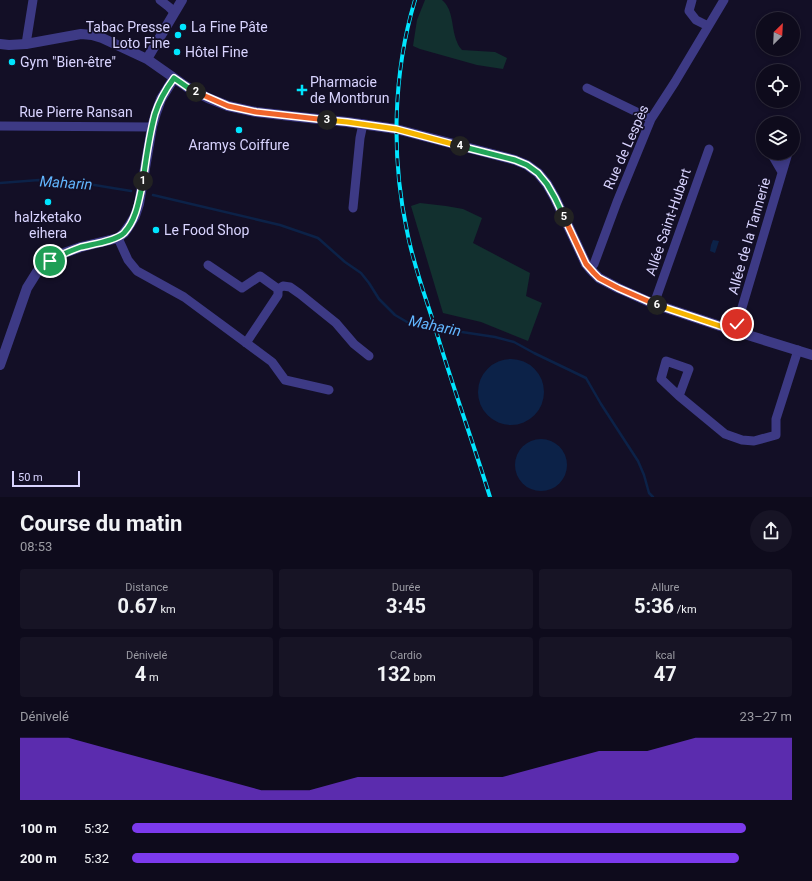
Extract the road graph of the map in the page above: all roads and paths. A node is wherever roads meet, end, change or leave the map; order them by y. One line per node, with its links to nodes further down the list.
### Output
1 (33, 0): 9 (street)
2 (160, 0): 6 (street)
3 (182, 0): 6 (street)
4 (692, 0): 7 (street)
5 (720, 1): 7 (street, Rue de Lespès)
6 (174, 12): 10 (street)
7 (708, 26): 13 (street, Rue de Lespès)
8 (0, 44): 9 (street)
9 (26, 44): 10 (street)
10 (147, 60): 11 (street)
11 (174, 78): 14 (street); 16 (street)
12 (587, 88): 13 (street)
13 (651, 119): 24 (street, Rue de Lespès)
14 (363, 124): 21 (street); 24 (street)
15 (0, 126): 16 (street, Rue Pierre Ransan)
16 (152, 127): 22 (street)
17 (709, 149): 26 (street, Allée Saint-Hubert)
18 (775, 160): 20 (street, Allée de la Tannerie)
19 (786, 160): 20 (street, Allée de la Tannerie)
20 (782, 172): 27 (street, Allée de la Tannerie)
21 (353, 208)
22 (118, 238): 28 (street); 32 (street)
23 (208, 265): 25 (street)
24 (590, 269): 26 (street)
25 (278, 289): 28 (street); 31 (street)
26 (654, 304): 27 (street)
27 (735, 331): 29 (street)
28 (246, 343): 33 (street)
29 (798, 350): 30 (street); 34 (street)
30 (812, 355)
31 (369, 356)
32 (0, 365)
33 (328, 390)
34 (679, 396)

